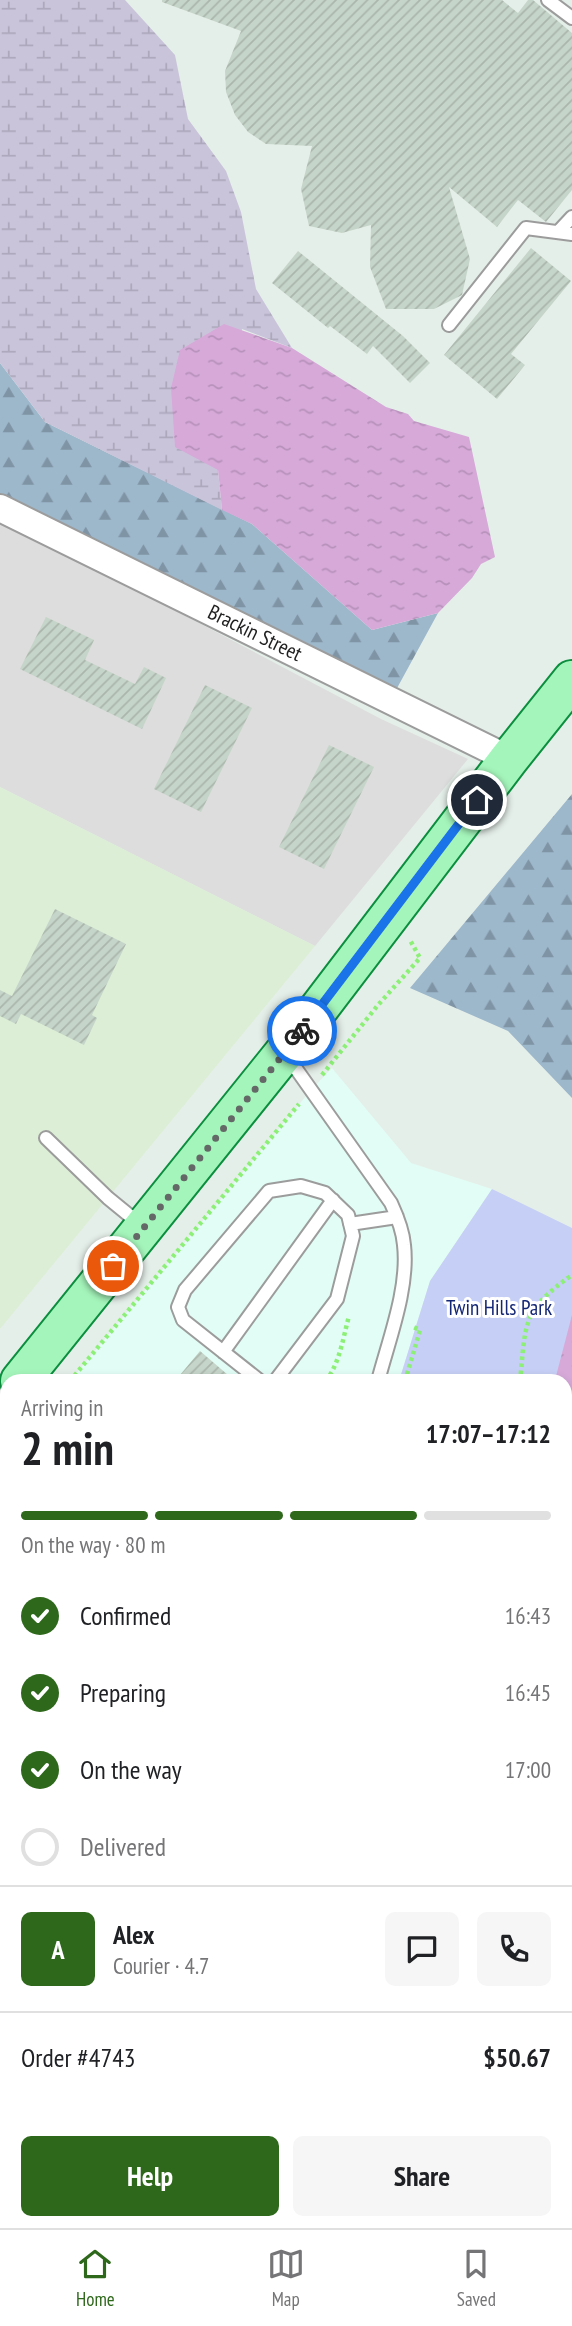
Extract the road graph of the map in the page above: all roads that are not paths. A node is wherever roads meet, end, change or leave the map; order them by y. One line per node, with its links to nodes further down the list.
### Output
1 (548, 0): 2 (lane)
2 (572, 18)
3 (572, 218): 4 (lane)
4 (558, 232): 5 (lane); 6 (lane)
5 (572, 234)
6 (449, 324)
7 (0, 508): 9 (street, Brackin Street)
8 (572, 680): 9 (main road)
9 (509, 758): 10 (main road)
10 (284, 1052): 13 (lane); 15 (main road)
11 (46, 1138): 15 (lane)
12 (333, 1200): 14 (lane); 16 (lane); 16 (lane)
13 (397, 1217): 14 (lane); 20 (lane)
14 (350, 1224): 19 (lane)
15 (144, 1227): 17 (main road)
16 (223, 1352): 18 (lane)
17 (26, 1374)
18 (251, 1374)
19 (280, 1374)
20 (380, 1374)

